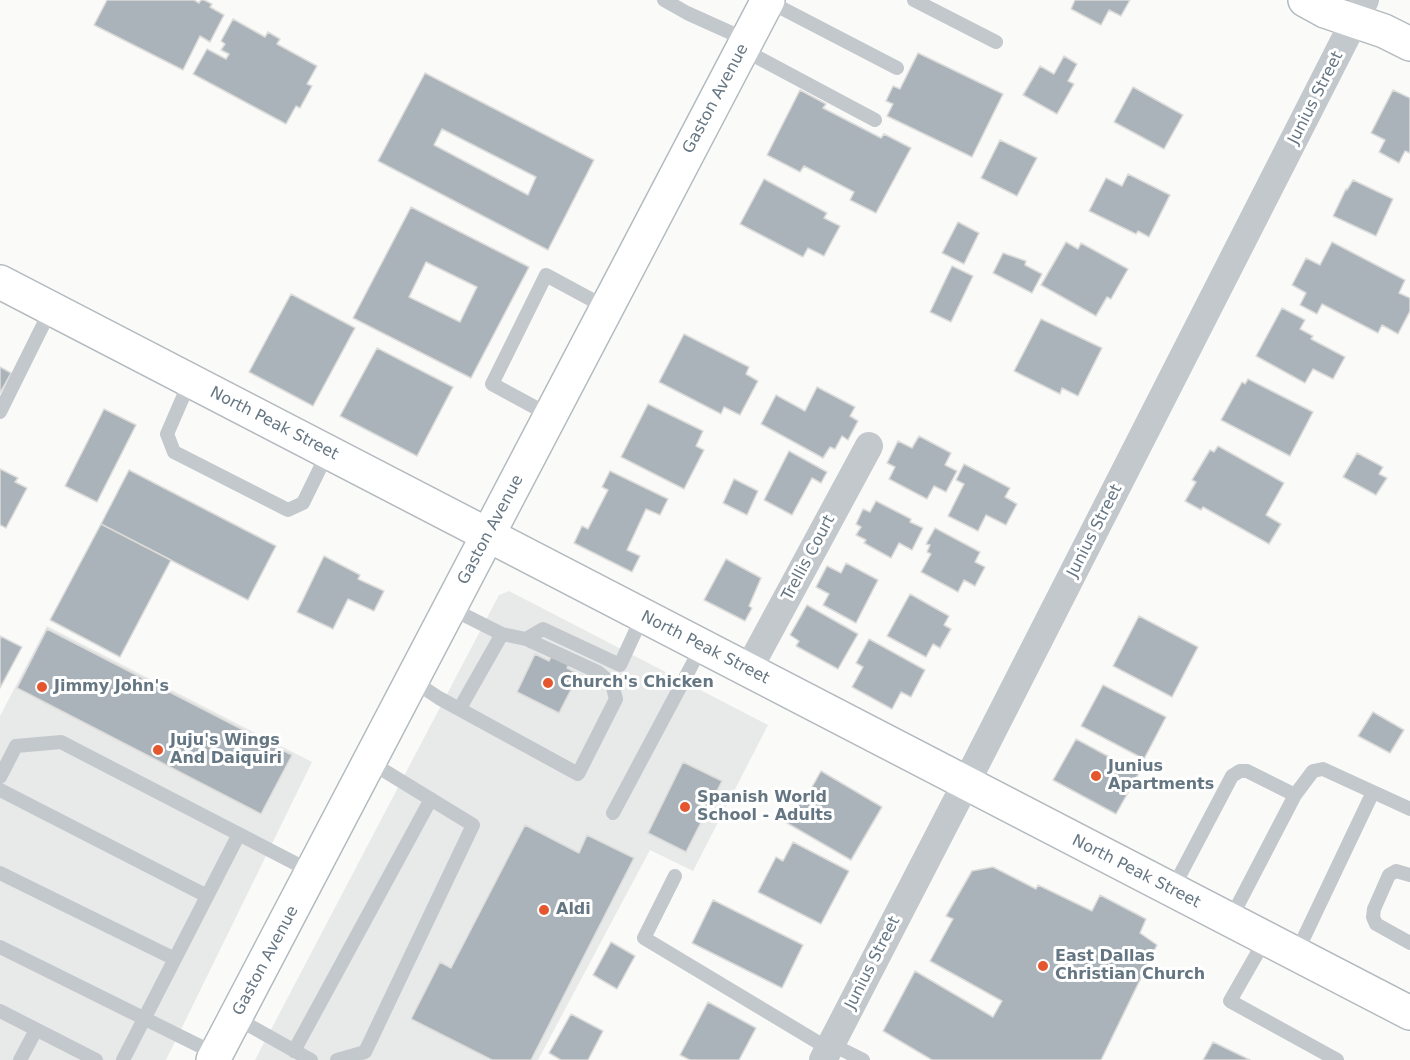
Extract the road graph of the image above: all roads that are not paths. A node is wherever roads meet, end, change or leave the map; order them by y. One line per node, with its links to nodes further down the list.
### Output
1 (664, 0): 7 (lane)
2 (768, 0): 7 (main road, Gaston Avenue); 9 (lane)
3 (914, 0): 6 (lane)
4 (1305, 0): 5 (main road)
5 (1360, 10): 8 (main road); 30 (street, Junius Street)
6 (996, 42)
7 (745, 44): 10 (lane); 13 (main road, Gaston Avenue)
8 (1410, 45)
9 (897, 68)
10 (875, 120)
11 (0, 282): 12 (main road, North Peak Street)
12 (51, 308): 14 (main road, North Peak Street); 15 (lane)
13 (607, 308): 16 (main road, Gaston Avenue); 16 (lane)
14 (190, 381): 18 (main road, North Peak Street); 18 (lane)
15 (0, 412)
16 (551, 416): 19 (main road, Gaston Avenue)
17 (869, 446): 25 (street, Trellis Court)
18 (328, 452): 19 (main road, North Peak Street)
19 (488, 535): 20 (main road, Gaston Avenue); 21 (main road, North Peak Street)
20 (450, 608): 22 (lane); 26 (main road, Gaston Avenue)
21 (643, 615): 23 (lane); 24 (main road, North Peak Street)
22 (502, 634): 23 (lane); 27 (lane)
23 (526, 639): 27 (lane)
24 (702, 646): 25 (main road, North Peak Street); 36 (lane)
25 (748, 670): 30 (main road, North Peak Street)
26 (412, 680): 27 (lane); 28 (main road, Gaston Avenue)
27 (460, 708)
28 (370, 762): 34 (lane); 38 (main road, Gaston Avenue)
29 (0, 777): 37 (lane)
30 (966, 783): 42 (main road, North Peak Street); 56 (street, Junius Street)
31 (0, 790): 43 (lane)
32 (1373, 792): 33 (lane); 35 (lane); 48 (lane)
33 (1295, 795): 42 (lane); 44 (lane)
34 (431, 799): 55 (lane); 62 (lane)
35 (1410, 809)
36 (613, 813)
37 (239, 834): 38 (lane); 43 (lane)
38 (312, 872): 52 (main road, Gaston Avenue)
39 (0, 873): 49 (lane)
40 (1410, 875): 46 (lane)
41 (675, 876): 56 (lane)
42 (1172, 890): 44 (main road, North Peak Street)
43 (207, 896): 49 (lane)
44 (1230, 920): 45 (main road, North Peak Street)
45 (1266, 938): 48 (main road, North Peak Street); 64 (lane)
46 (1410, 943)
47 (0, 948): 53 (lane)
48 (1296, 954): 51 (main road, North Peak Street)
49 (175, 959): 53 (lane)
50 (0, 1011): 54 (lane)
51 (1410, 1013)
52 (236, 1018): 55 (lane); 57 (main road, Gaston Avenue)
53 (144, 1019): 57 (lane); 60 (lane)
54 (36, 1030): 58 (lane); 59 (lane)
55 (294, 1051): 61 (lane)
56 (828, 1051): 63 (lane)
57 (215, 1057)
58 (20, 1060)
59 (96, 1060)
60 (123, 1060)
61 (311, 1060)
62 (337, 1060)
63 (863, 1060)
64 (1336, 1060)

